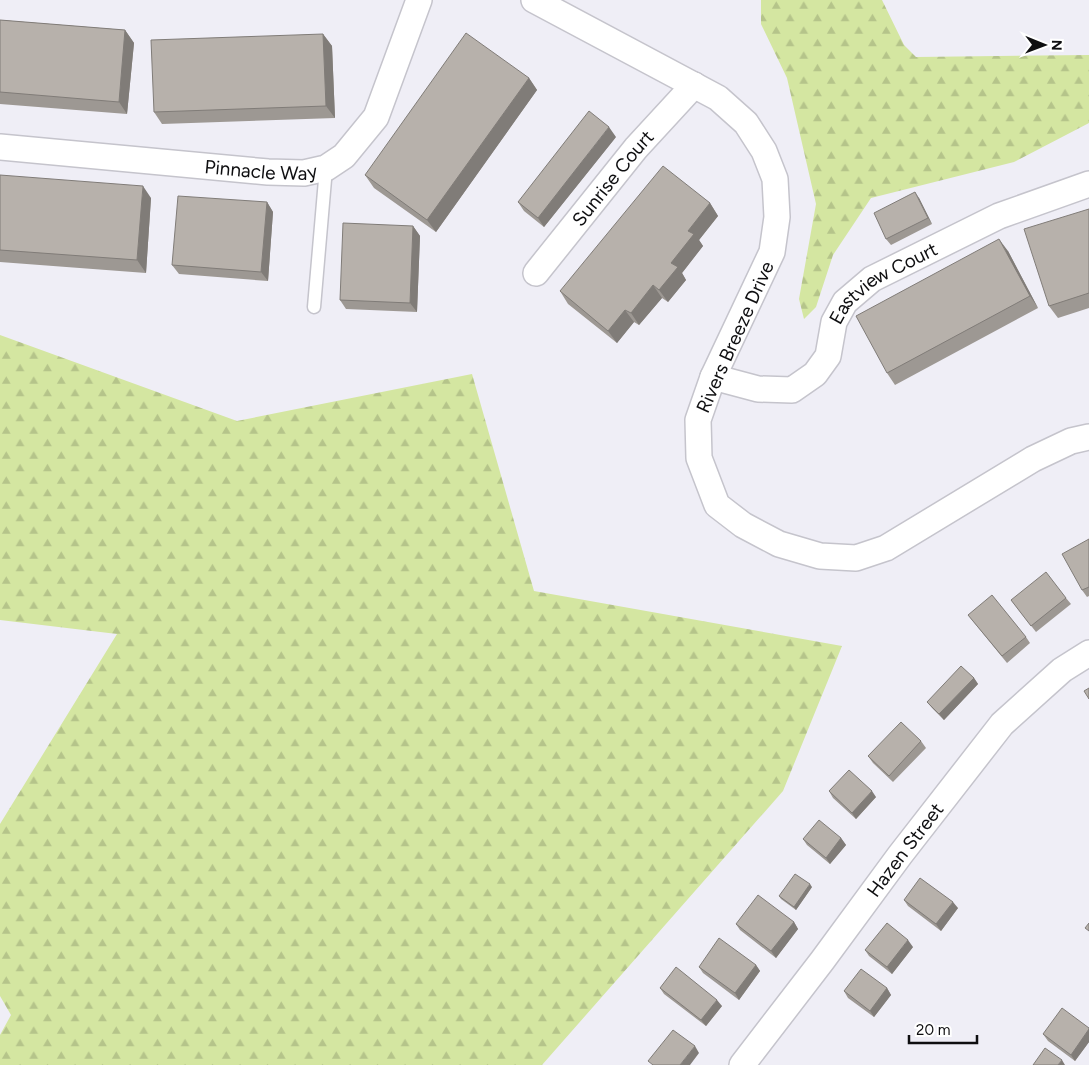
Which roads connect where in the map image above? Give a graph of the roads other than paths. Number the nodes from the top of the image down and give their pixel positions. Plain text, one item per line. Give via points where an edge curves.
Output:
1 (419, 0) edge
2 (534, 0) edge
3 (694, 86) junction
4 (0, 147) edge
5 (326, 168) junction
6 (1089, 184) edge
7 (536, 273) dead end
8 (314, 307) dead end
9 (713, 377) junction
10 (1089, 437) edge
11 (1089, 653) edge
12 (742, 1065) edge

1 - 5 street, Pinnacle Way via 376,117 344,156
2 - 3 street, Rivers Breeze Drive
3 - 7 street, Sunrise Court via 636,148
3 - 9 street, Rivers Breeze Drive via 718,98 746,124 764,151 775,179 777,217 772,252
4 - 5 street, Pinnacle Way via 268,172 304,173
5 - 8 lane
6 - 9 street, Eastview Court via 999,216 872,279 845,302 834,322 828,356 815,374 792,390 758,389
9 - 10 street, Rivers Breeze Drive via 698,420 699,458 717,506 743,525 779,544 820,556 856,558 886,548 1033,459 1071,441
11 - 12 street, Hazen Street via 1062,670 1002,724

